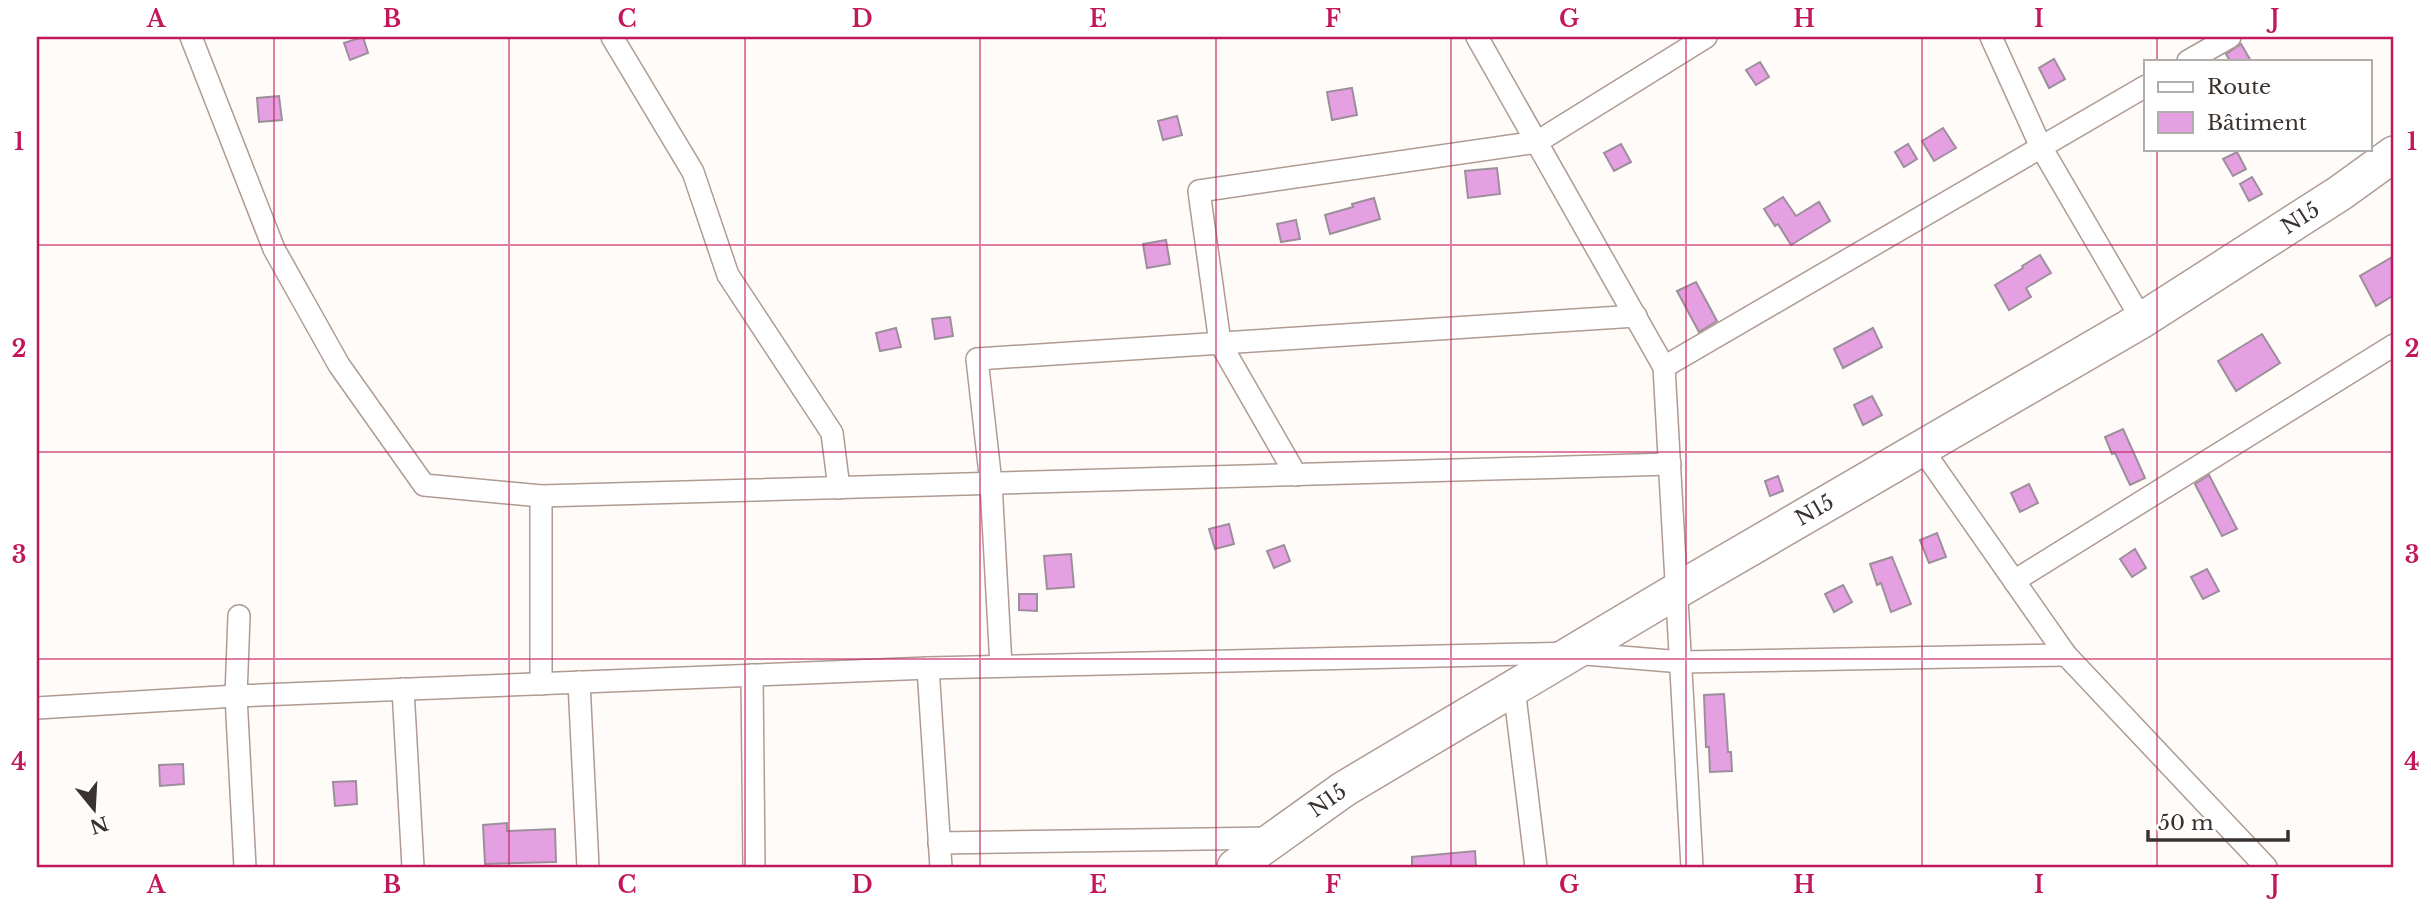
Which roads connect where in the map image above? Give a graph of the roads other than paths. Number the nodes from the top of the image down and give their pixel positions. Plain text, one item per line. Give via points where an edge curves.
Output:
1 (191, 37) edge
2 (612, 37) edge
3 (1477, 37) edge
4 (1706, 37) edge
5 (1991, 37) edge
6 (2230, 37) edge
7 (2190, 60) edge
8 (2144, 87) edge
9 (1537, 142) junction
10 (2041, 147) junction
11 (2394, 154) edge
12 (1636, 316) junction
13 (2142, 320) junction
14 (1220, 343) junction
15 (2394, 345) edge
16 (1664, 367) junction
17 (1922, 449) junction
18 (1670, 464) junction
19 (1296, 475) junction
20 (991, 483) junction
21 (839, 488) junction
22 (541, 496) junction
23 (2014, 581) junction
24 (1678, 590) junction
25 (239, 616) dead end
26 (1573, 653) junction
27 (2066, 655) junction
28 (1682, 662) junction
29 (1001, 666) junction
30 (928, 668) junction
31 (752, 675) junction
32 (579, 682) junction
33 (541, 684) junction
34 (1514, 688) junction
35 (403, 689) junction
36 (236, 696) junction
37 (37, 708) edge
38 (1276, 838) junction
39 (939, 843) junction
40 (245, 867) edge
41 (413, 867) edge
42 (588, 867) edge
43 (754, 867) edge
44 (941, 867) edge
45 (1235, 867) edge
46 (1536, 867) edge
47 (1692, 867) edge
48 (2266, 867) edge

1 - 22 street via 274,249 339,365 424,485
2 - 21 street via 693,172 728,275 832,433
3 - 9 street
4 - 9 street
5 - 10 street
6 - 7 street
8 - 10 street
9 - 12 street
9 - 14 street via 1199,191
10 - 13 street
10 - 16 street
11 - 13 main road, N15
12 - 14 street
12 - 16 street
13 - 17 main road, N15
14 - 19 street
14 - 20 street via 976,359
15 - 23 street
16 - 18 street
17 - 23 street
17 - 24 main road, N15
18 - 19 street
18 - 24 street
19 - 20 street
20 - 21 street
20 - 29 street
21 - 22 street
22 - 33 street
23 - 27 street
24 - 26 main road, N15
24 - 28 street
25 - 36 street
26 - 28 street
26 - 29 street
26 - 34 main road, N15
27 - 28 street
27 - 48 street
28 - 47 street
29 - 30 street
30 - 31 street
30 - 39 street
31 - 32 street
31 - 43 street
32 - 33 street
32 - 42 street
33 - 35 street
34 - 38 main road, N15 via 1344,789
34 - 46 street
35 - 36 street
35 - 41 street
36 - 37 street
36 - 40 street
38 - 39 street
38 - 45 main road, N15
39 - 44 street

